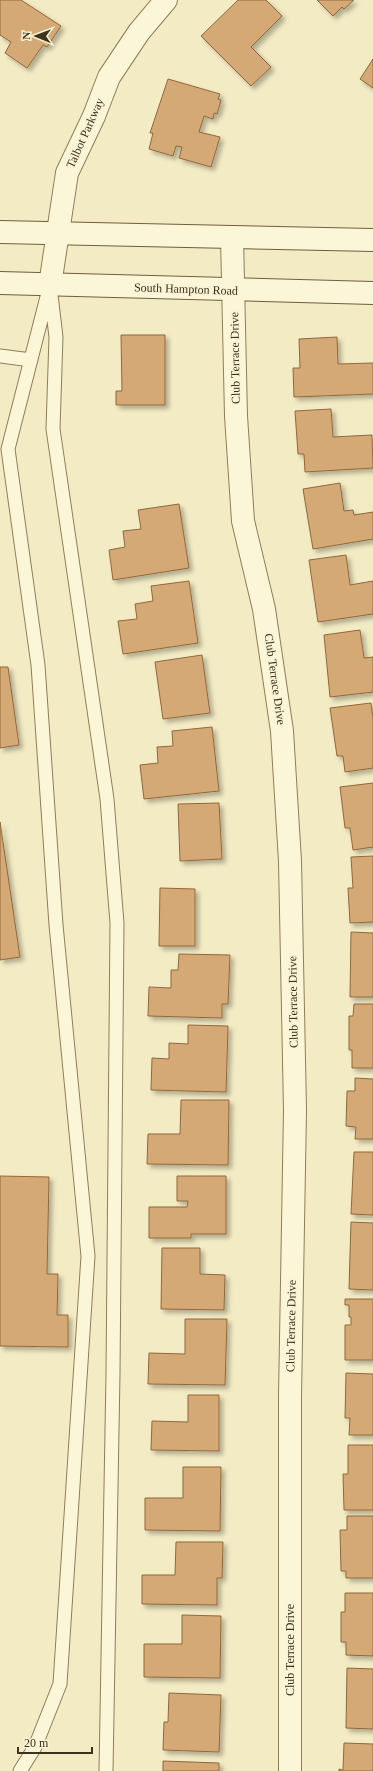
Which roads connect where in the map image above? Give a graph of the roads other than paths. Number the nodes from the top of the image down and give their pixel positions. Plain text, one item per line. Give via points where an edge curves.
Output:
1 (166, 0) edge
2 (0, 232) edge
3 (59, 234) junction
4 (232, 237) junction
5 (373, 240) edge
6 (0, 283) edge
7 (50, 285) junction
8 (233, 290) junction
9 (373, 292) edge
10 (0, 356) edge
11 (30, 360) junction
12 (20, 1771) edge
13 (106, 1771) edge
14 (290, 1771) edge

1 - 3 street, Talbot Parkway via 139,32 109,77 68,173
2 - 3 street
3 - 4 street
3 - 7 street, Talbot Parkway
4 - 5 street
4 - 8 street, Club Terrace Drive
6 - 7 street, South Hampton Road
7 - 8 street, South Hampton Road
7 - 11 lane
7 - 13 lane via 56,337 53,429 107,799 117,923
8 - 9 street, South Hampton Road
8 - 14 street, Club Terrace Drive via 236,416 243,521 264,609 282,730 290,861 295,1110 290,1397
10 - 11 lane
11 - 12 lane via 8,449 38,665 56,925 88,1256 60,1684 35,1747

